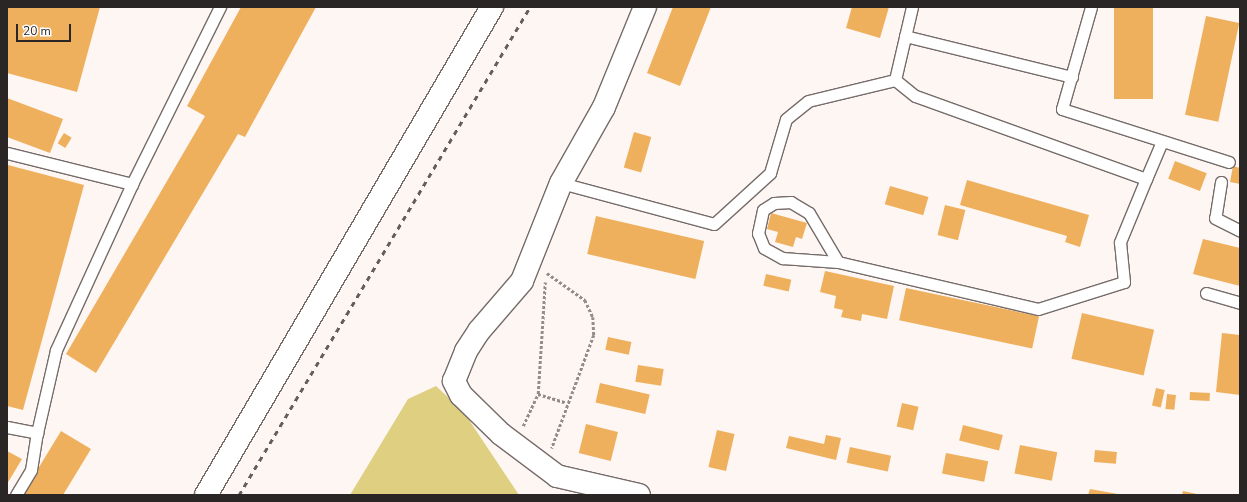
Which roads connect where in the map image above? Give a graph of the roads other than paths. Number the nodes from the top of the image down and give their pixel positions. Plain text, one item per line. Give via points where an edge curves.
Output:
1 (220, 7) edge
2 (492, 7) edge
3 (645, 7) edge
4 (912, 7) edge
5 (1091, 7) edge
6 (905, 36) junction
7 (1072, 77) junction
8 (895, 80) junction
9 (1161, 143) junction
10 (7, 152) edge
11 (1229, 162) dead end
12 (1146, 179) junction
13 (1221, 182) dead end
14 (561, 183) junction
15 (132, 184) junction
16 (1240, 231) edge
17 (838, 262) junction
18 (1206, 293) dead end
19 (1240, 303) edge
20 (7, 427) edge
21 (37, 433) junction
22 (16, 495) edge
23 (206, 495) edge
24 (638, 495) edge

1 - 15 lane
2 - 23 street
3 - 14 street via 604,107
4 - 6 lane
5 - 7 lane
6 - 7 lane
6 - 8 lane
7 - 9 lane via 1062,109
8 - 12 lane via 915,96
8 - 14 lane via 808,101 786,119 770,173 714,224
9 - 11 lane
9 - 12 lane
10 - 15 lane
12 - 17 lane via 1120,242 1124,282 1038,309
13 - 16 lane via 1215,218
14 - 24 street via 522,281 479,331 466,351 454,381 461,395 479,414 557,476
15 - 21 lane via 56,350
17 - 17 lane via 782,258 764,248 758,233 763,210 774,203 791,202 809,213
18 - 19 lane
20 - 21 lane
21 - 22 lane via 31,470

